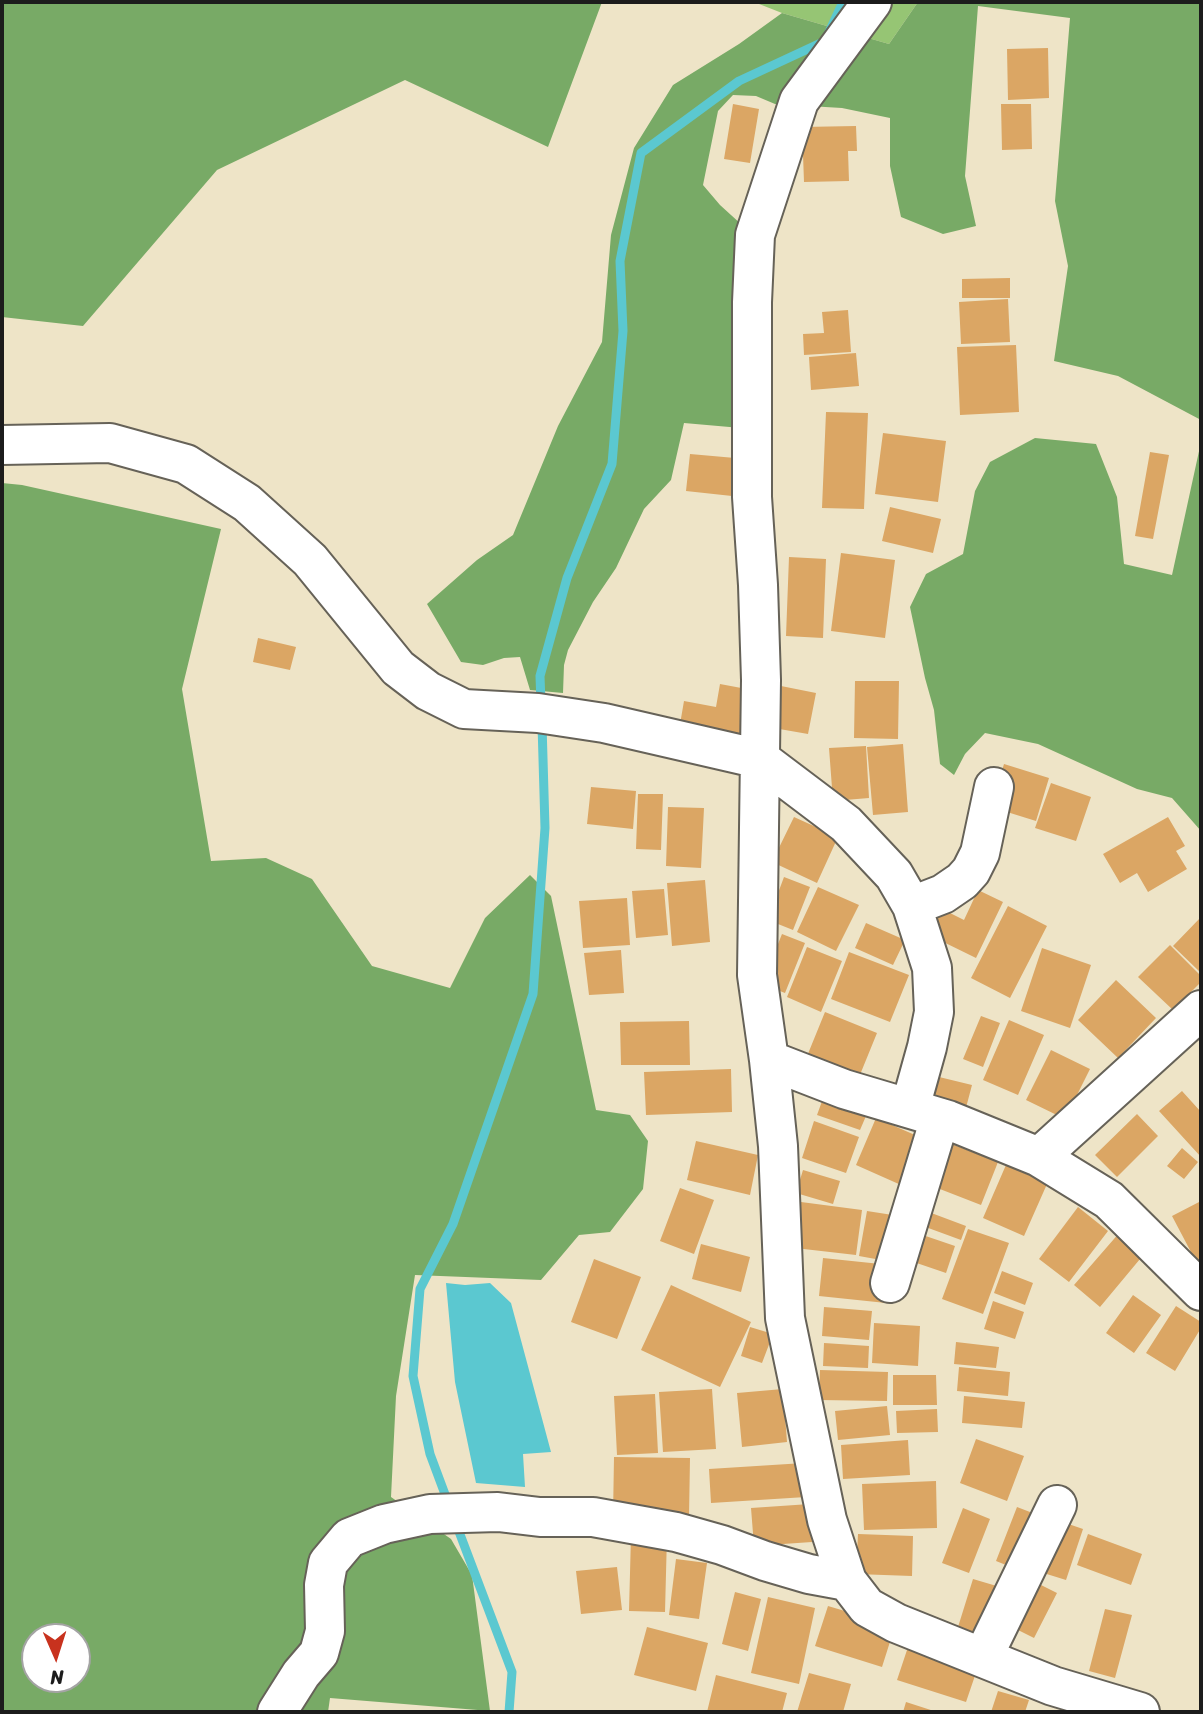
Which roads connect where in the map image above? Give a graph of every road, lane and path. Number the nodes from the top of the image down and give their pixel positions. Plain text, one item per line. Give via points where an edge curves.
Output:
1 (872, 2) edge
2 (2, 445) edge
3 (760, 759) junction
4 (994, 787) dead end
5 (912, 906) junction
6 (1201, 1010) edge
7 (769, 1060) junction
8 (925, 1113) junction
9 (1039, 1157) junction
10 (890, 1283) dead end
11 (1201, 1292) edge
12 (1058, 1506) dead end
13 (847, 1581) junction
14 (983, 1657) junction
15 (277, 1712) edge
16 (1140, 1712) edge

1 - 3 street via 799,101 755,235 752,497
2 - 3 street via 110,443 186,464 247,503 310,560 398,668 428,691 464,709 604,723
3 - 5 street via 846,824 894,875
3 - 7 street via 757,975
4 - 5 street via 980,853 971,871 943,894
5 - 8 street via 932,968 934,1012 927,1047
6 - 9 street
7 - 8 street
7 - 13 street via 778,1146 785,1318 827,1520
8 - 9 street
8 - 10 street
9 - 11 street via 1109,1200
12 - 14 street
13 - 14 street via 867,1607
13 - 15 street via 787,1568 676,1532 593,1517 430,1514 384,1524 349,1538 328,1563 325,1631 319,1653
14 - 16 street via 1054,1686

